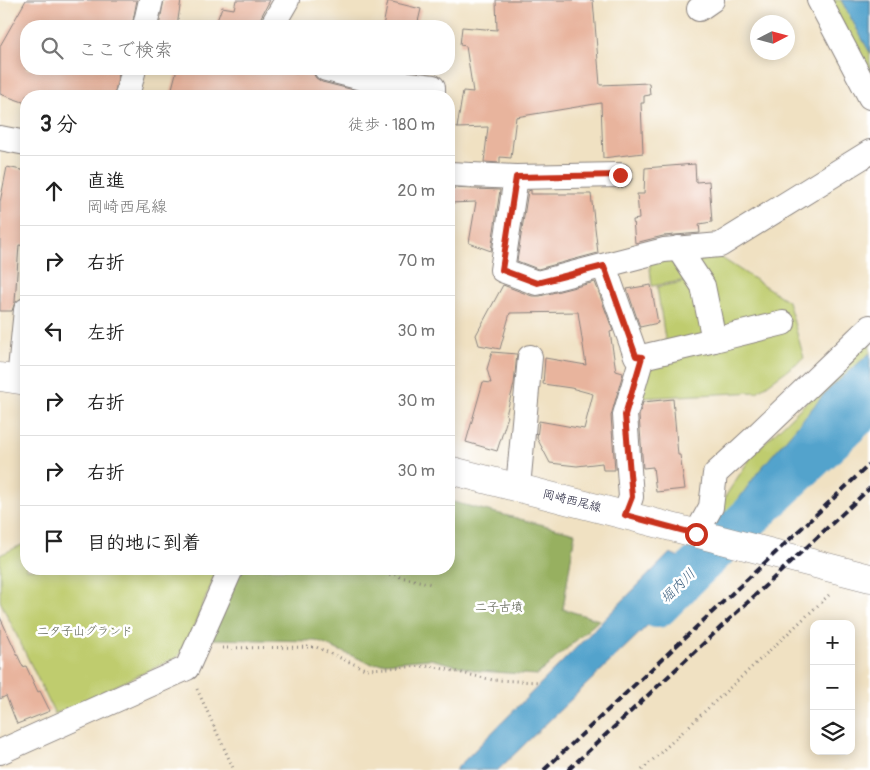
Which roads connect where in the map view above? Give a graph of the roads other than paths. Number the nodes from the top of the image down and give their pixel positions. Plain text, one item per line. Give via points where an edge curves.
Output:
1 (151, 0) edge
2 (287, 0) edge
3 (820, 0) edge
4 (146, 20) edge
5 (275, 20) edge
6 (132, 75) edge
7 (349, 75) edge
8 (128, 90) edge
9 (434, 90) edge
10 (870, 97) edge
11 (0, 138) edge
12 (20, 142) edge
13 (870, 152) edge
14 (455, 174) edge
15 (620, 175) dead end
16 (516, 177) junction
17 (678, 248) junction
18 (604, 266) junction
19 (783, 323) dead end
20 (870, 327) edge
21 (714, 340) junction
22 (20, 348) edge
23 (530, 357) dead end
24 (642, 357) junction
25 (15, 379) edge
26 (455, 471) edge
27 (518, 487) junction
28 (625, 515) junction
29 (716, 539) junction
30 (228, 575) edge
31 (862, 576) edge
32 (0, 752) edge

1 - 4 street
2 - 5 street
3 - 10 street
6 - 8 street
7 - 9 street via 434,87
11 - 12 street
13 - 17 street via 720,245
14 - 16 street
15 - 16 street
16 - 18 street via 502,270 537,283
17 - 18 street
17 - 21 street via 703,286
18 - 24 street via 636,356
19 - 21 street
20 - 29 street via 715,474 711,507
21 - 24 street
22 - 25 street
23 - 27 street
24 - 28 street via 625,415 632,497
26 - 27 main road, 岡崎西尾線
27 - 28 main road, 岡崎西尾線
28 - 29 main road, 岡崎西尾線
29 - 31 main road, 岡崎西尾線
30 - 32 street via 192,658

